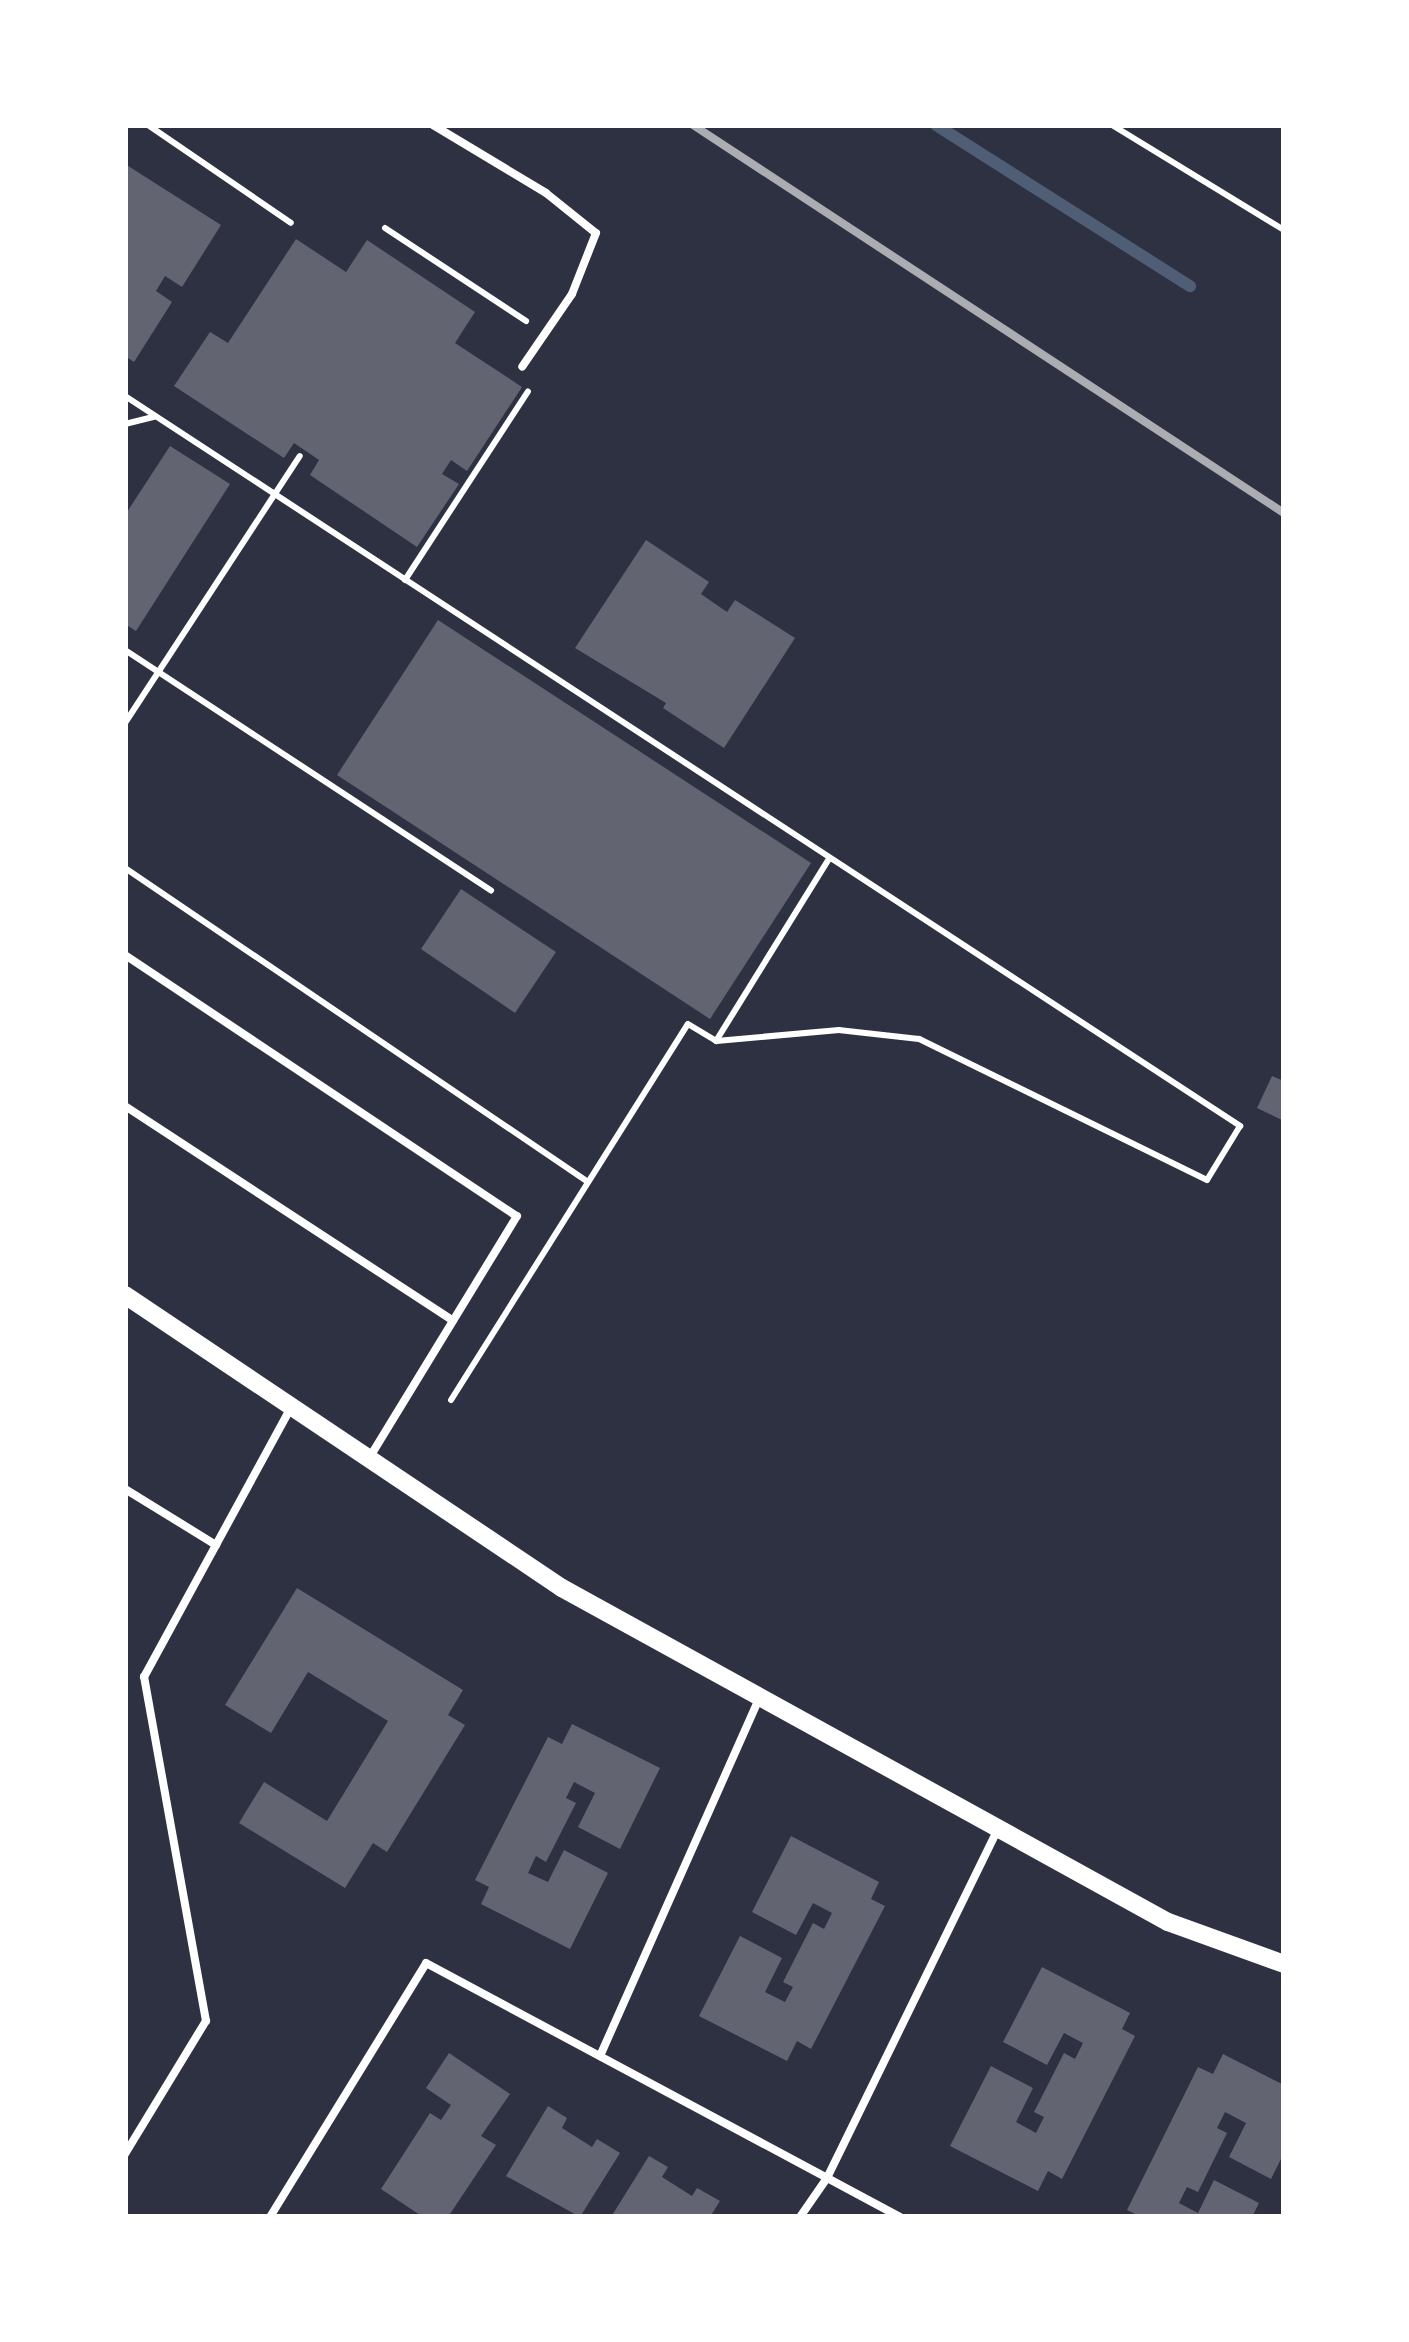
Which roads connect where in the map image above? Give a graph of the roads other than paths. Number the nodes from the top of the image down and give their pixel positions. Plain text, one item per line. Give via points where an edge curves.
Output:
1 (433, 125) edge
2 (522, 367) dead end
3 (125, 955) edge
4 (125, 1106) edge
5 (125, 1296) edge
6 (453, 1321) junction
7 (292, 1405) junction
8 (370, 1457) junction
9 (125, 1488) edge
10 (216, 1545) junction
11 (760, 1697) junction
12 (999, 1827) junction
13 (1284, 1964) edge
14 (600, 2056) junction
15 (125, 2154) edge
16 (827, 2178) junction
17 (270, 2217) edge
18 (800, 2217) edge
19 (900, 2217) edge

1 - 2 lane via 546,192 596,234 547,334
3 - 6 lane via 517,1216
4 - 6 lane
5 - 7 street
6 - 8 lane
7 - 8 street
7 - 10 lane
8 - 11 street via 562,1588
9 - 10 lane
10 - 15 lane via 144,1676 206,2021
11 - 12 street
11 - 14 lane
12 - 13 street via 1168,1922
12 - 16 lane
14 - 16 lane
14 - 17 lane via 426,1963
16 - 18 lane
16 - 19 lane

